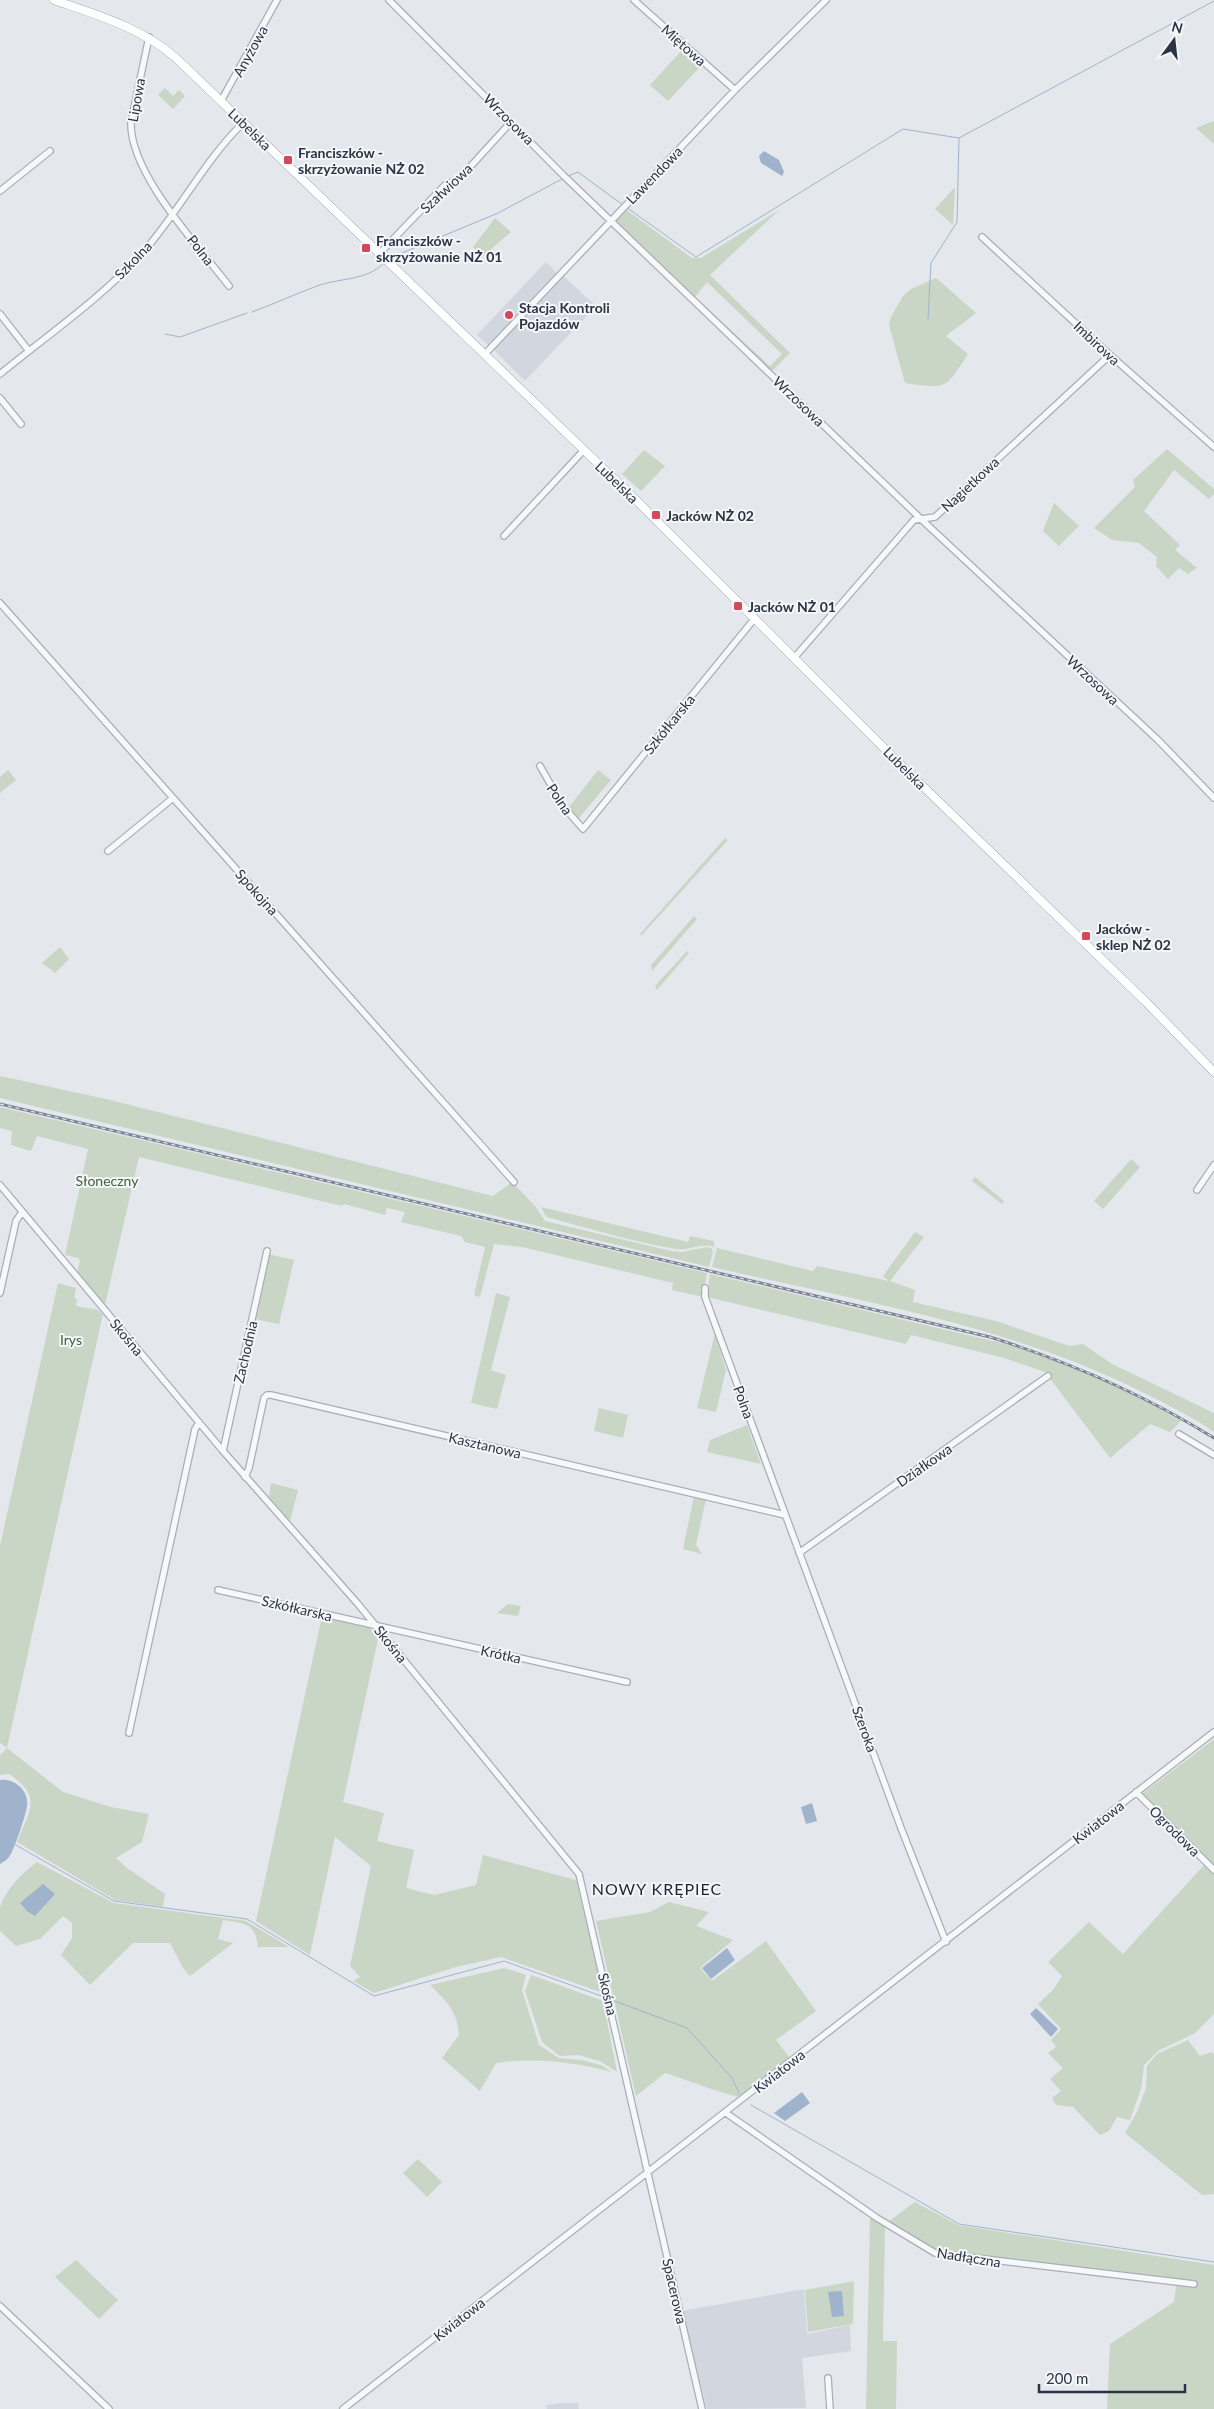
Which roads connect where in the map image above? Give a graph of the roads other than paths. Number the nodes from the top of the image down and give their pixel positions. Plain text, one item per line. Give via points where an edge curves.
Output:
1 (54, 0) edge
2 (278, 0) edge
3 (389, 0) edge
4 (634, 0) edge
5 (826, 0) edge
6 (149, 37) junction
7 (735, 90) junction
8 (222, 101) junction
9 (511, 122) junction
10 (243, 123) junction
11 (50, 151) dead end
12 (0, 191) edge
13 (172, 215) junction
14 (611, 221) junction
15 (982, 237) dead end
16 (380, 253) junction
17 (229, 286) dead end
18 (0, 314) edge
19 (29, 351) junction
20 (485, 354) junction
21 (1110, 356) junction
22 (0, 374) edge
23 (0, 398) edge
24 (21, 424) dead end
25 (1214, 447) edge
26 (584, 450) junction
27 (921, 519) junction
28 (504, 536) dead end
29 (0, 603) edge
30 (755, 618) junction
31 (795, 658) junction
32 (540, 766) dead end
33 (173, 798) junction
34 (1214, 798) edge
35 (583, 829) joint
36 (108, 851) dead end
37 (1214, 1072) edge
38 (1214, 1165) edge
39 (514, 1182) dead end
40 (0, 1185) edge
41 (1197, 1190) dead end
42 (22, 1212) junction
43 (267, 1252) dead end
44 (0, 1259) edge
45 (7, 1261) junction
46 (705, 1288) dead end
47 (0, 1293) edge
48 (1048, 1376) dead end
49 (199, 1423) junction
50 (1179, 1434) dead end
51 (223, 1452) junction
52 (1214, 1455) edge
53 (245, 1477) junction
54 (785, 1515) junction
55 (799, 1553) junction
56 (218, 1590) dead end
57 (375, 1626) junction
58 (627, 1682) dead end
59 (129, 1732) dead end
60 (1214, 1732) edge
61 (1136, 1792) junction
62 (1214, 1870) edge
63 (946, 1942) junction
64 (726, 2113) junction
65 (649, 2172) junction
66 (1194, 2284) dead end
67 (0, 2306) edge
68 (828, 2378) dead end
69 (109, 2409) edge
70 (344, 2409) edge
71 (702, 2409) edge
72 (830, 2409) edge

1 - 6 main road, Lubelska
2 - 8 street, Anyżowa
3 - 9 street, Wrzosowa
4 - 7 street, Miętowa
5 - 7 street, Lawendowa
6 - 8 main road, Lubelska
6 - 13 street, Lipowa via 132,131 146,176
7 - 14 street, Lawendowa
8 - 10 main road, Lubelska
9 - 14 street, Wrzosowa
9 - 16 street, Szałwiowa via 459,179 445,185
10 - 13 street, Szkolna
10 - 16 main road, Lubelska
11 - 12 street
13 - 17 street, Polna
13 - 19 street, Szkolna via 144,251 118,277
14 - 20 street, Lawendowa
14 - 27 street, Wrzosowa
15 - 21 street, Imbirowa
16 - 20 main road, Lubelska
18 - 19 street
19 - 22 street, Szkolna
20 - 26 main road, Lubelska
21 - 25 street, Imbirowa
21 - 27 street, Nagietkowa via 935,517
23 - 24 street
26 - 28 street
26 - 30 main road, Lubelska
27 - 31 street, Nagietkowa via 914,520
27 - 34 street, Wrzosowa via 1158,740
29 - 33 street, Spokojna
30 - 31 main road, Lubelska
30 - 35 street, Szkółkarska
31 - 37 main road, Lubelska
32 - 35 street, Polna via 563,806
33 - 36 street
33 - 39 street, Spokojna
38 - 41 street
40 - 42 street, Skośna
42 - 45 street via 16,1220
42 - 49 street, Skośna
43 - 51 street, Zachodnia
44 - 45 street
45 - 47 street
46 - 54 street, Polna via 705,1297
48 - 55 street, Działkowa
49 - 51 street, Skośna
49 - 59 street via 195,1429
50 - 52 street
51 - 53 street, Skośna
53 - 54 street, Kasztanowa via 264,1398 271,1396
53 - 57 street, Skośna via 300,1536
54 - 55 street, Szeroka
55 - 63 street, Szeroka
56 - 57 street, Szkółkarska
57 - 58 street, Krótka
57 - 65 street, Skośna via 579,1874
60 - 61 street, Kwiatowa
61 - 62 street, Ogrodowa
61 - 63 street, Kwiatowa
63 - 64 street, Kwiatowa
64 - 65 street, Kwiatowa
64 - 66 street, Nadłączna via 877,2218 935,2253
65 - 70 street, Kwiatowa
65 - 71 street, Spacerowa
67 - 69 street
68 - 72 street

